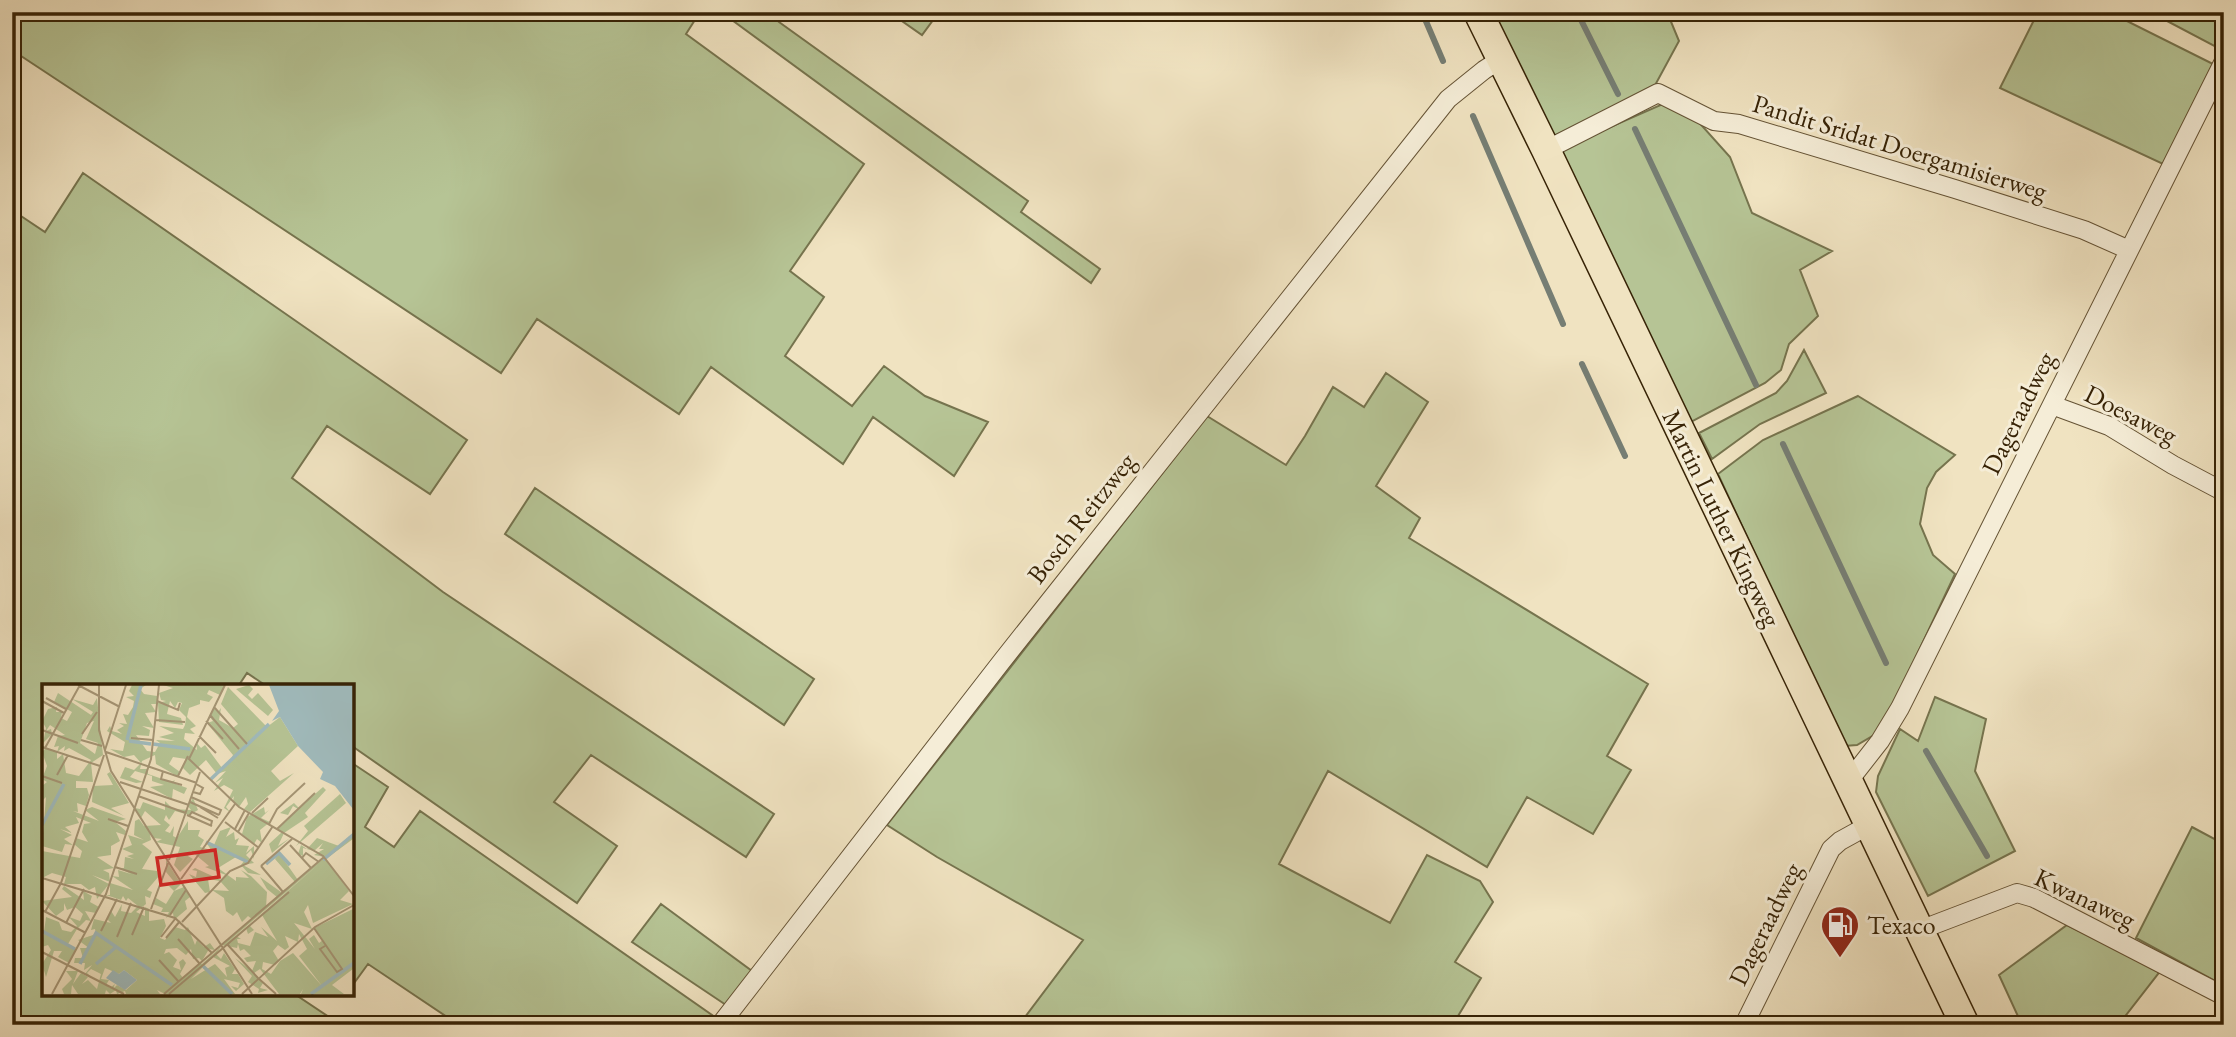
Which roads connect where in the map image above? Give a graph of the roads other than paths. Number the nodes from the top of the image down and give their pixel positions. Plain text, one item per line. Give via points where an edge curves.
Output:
1 (1478, 12) edge
2 (1501, 60) junction
3 (2224, 61) edge
4 (1546, 150) junction
5 (2129, 250) junction
6 (2052, 405) junction
7 (2224, 492) edge
8 (1848, 782) junction
9 (1869, 825) junction
10 (1920, 930) junction
11 (2224, 996) edge
12 (720, 1025) edge
13 (1744, 1025) edge
14 (1965, 1025) edge

1 - 2 main road, Martin Luther Kingweg
2 - 4 main road, Martin Luther Kingweg
2 - 12 street, Bosch Reitzweg via 1448,99
3 - 5 street, Dageraadweg
4 - 5 street, Pandit Sridat Doergamisierweg via 1658,93 1714,121 1740,124 1955,189 2084,230
4 - 8 main road, Martin Luther Kingweg
5 - 6 street, Dageraadweg
6 - 7 street, Doesaweg via 2109,426
6 - 8 street, Dageraadweg via 1900,708
8 - 9 main road, Martin Luther Kingweg
9 - 10 main road, Martin Luther Kingweg
9 - 13 street, Dageraadweg via 1831,849
10 - 11 street, Kwanaweg via 2017,893
10 - 14 main road, Martin Luther Kingweg

